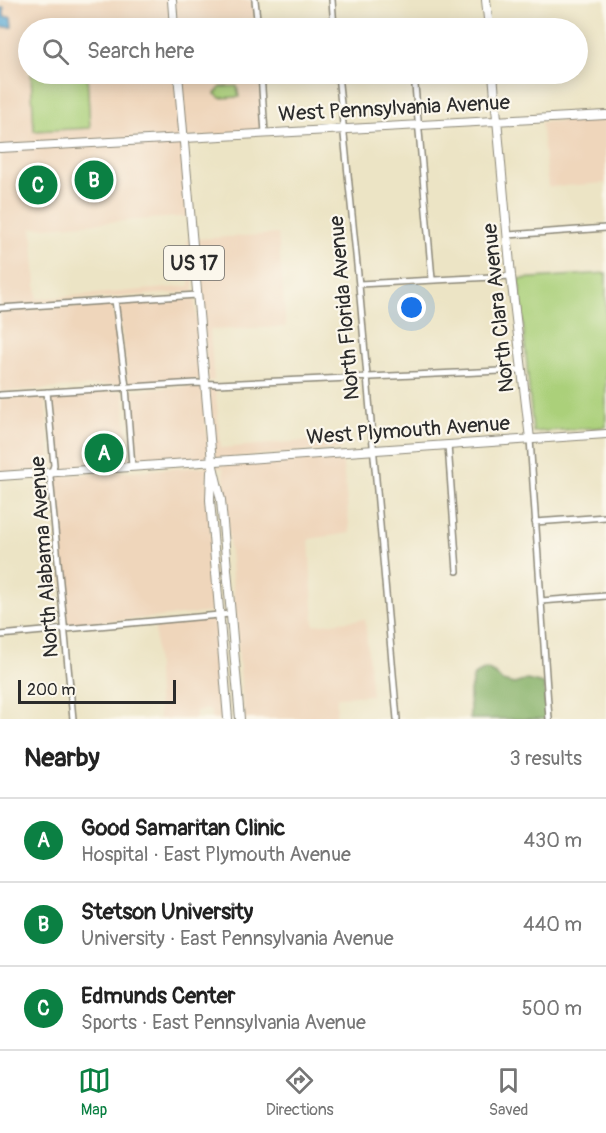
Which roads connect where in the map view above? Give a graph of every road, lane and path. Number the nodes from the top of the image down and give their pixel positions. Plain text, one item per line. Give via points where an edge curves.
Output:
1 (172, 0) edge
2 (255, 0) edge
3 (332, 0) edge
4 (486, 0) edge
5 (173, 18) edge
6 (257, 18) edge
7 (333, 18) edge
8 (488, 18) edge
9 (179, 84) edge
10 (262, 84) edge
11 (339, 84) edge
12 (415, 84) edge
13 (494, 84) edge
14 (606, 115) edge
15 (498, 121) junction
16 (418, 125) junction
17 (343, 129) junction
18 (265, 133) junction
19 (184, 138) junction
20 (0, 148) edge
21 (606, 228) edge
22 (508, 235) junction
23 (511, 276) junction
24 (432, 279) junction
25 (359, 284) junction
26 (197, 295) junction
27 (115, 300) junction
28 (0, 308) edge
29 (522, 370) junction
30 (367, 376) junction
31 (205, 384) junction
32 (126, 387) junction
33 (47, 392) junction
34 (0, 395) edge
35 (606, 434) edge
36 (530, 439) junction
37 (448, 445) junction
38 (374, 450) junction
39 (212, 462) junction
40 (132, 467) junction
41 (52, 473) junction
42 (0, 476) edge
43 (606, 517) edge
44 (535, 522) junction
45 (457, 571) dead end
46 (606, 596) edge
47 (541, 601) junction
48 (230, 614) junction
49 (219, 615) junction
50 (64, 628) junction
51 (0, 635) edge
52 (73, 719) edge
53 (228, 719) edge
54 (240, 719) edge
55 (397, 719) edge
56 (549, 719) edge

1 - 5 main road
2 - 6 street
3 - 7 street
4 - 8 street
9 - 19 main road, US 17
10 - 18 street
11 - 17 street, North Florida Avenue
12 - 16 street
13 - 15 street, North Clara Avenue
14 - 15 street, West Pennsylvania Avenue
15 - 16 street, West Pennsylvania Avenue
15 - 22 street, North Clara Avenue
16 - 17 street, West Pennsylvania Avenue
16 - 24 street
17 - 18 street, West Pennsylvania Avenue
17 - 25 street, North Florida Avenue
18 - 19 street, West Pennsylvania Avenue
19 - 20 street, West Pennsylvania Avenue
19 - 26 main road, US 17
21 - 22 street
22 - 23 street, North Clara Avenue
23 - 24 street
23 - 29 street, North Clara Avenue
24 - 25 street
25 - 30 street, North Florida Avenue
26 - 27 street
26 - 31 main road, US 17
27 - 28 street
27 - 32 street
29 - 30 street
29 - 36 street, North Clara Avenue
30 - 31 street
30 - 38 street, North Florida Avenue
31 - 32 street
31 - 39 main road, US 17
32 - 33 street
32 - 40 street
33 - 34 street
33 - 41 street, North Alabama Avenue
35 - 36 street, West Plymouth Avenue
36 - 37 street, West Plymouth Avenue
36 - 44 street, North Clara Avenue
37 - 38 street, West Plymouth Avenue
37 - 45 street
38 - 39 street, West Plymouth Avenue
38 - 55 street, North Florida Avenue
39 - 40 street, West Plymouth Avenue
39 - 48 main road, US 17 via 221,500
39 - 49 main road, US 17 via 210,500
40 - 41 street, West Plymouth Avenue
41 - 42 street, West Plymouth Avenue
41 - 50 street, North Alabama Avenue
43 - 44 street
44 - 47 street, North Clara Avenue
46 - 47 street
47 - 56 street, North Clara Avenue
48 - 49 street
48 - 54 main road, US 17
49 - 50 street
49 - 53 main road, US 17
50 - 51 street
50 - 52 street, North Alabama Avenue

